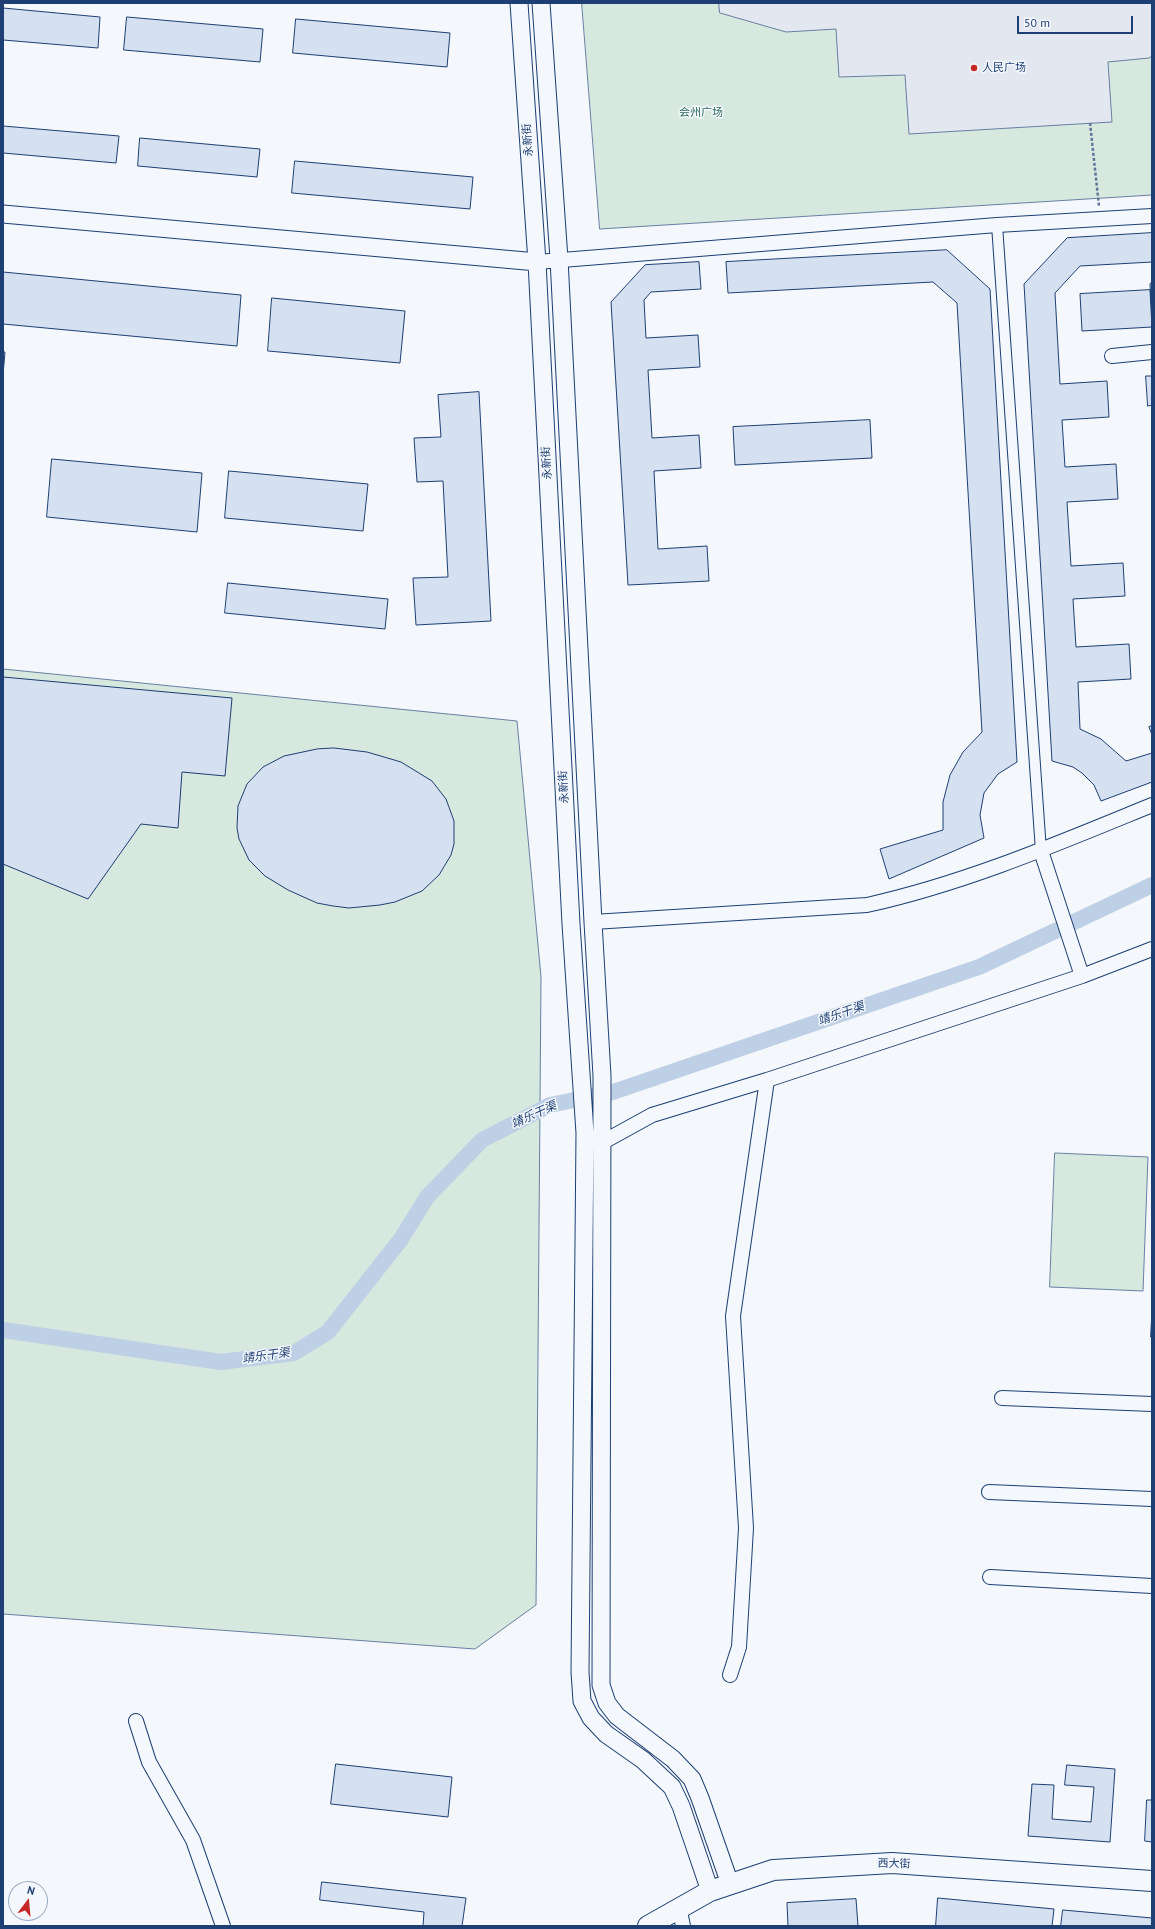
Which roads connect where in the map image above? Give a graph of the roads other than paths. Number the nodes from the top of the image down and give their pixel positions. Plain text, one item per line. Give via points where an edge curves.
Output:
1 (519, 3) edge
2 (542, 3) edge
3 (3, 214) edge
4 (1152, 216) edge
5 (997, 225) junction
6 (559, 259) junction
7 (537, 262) junction
8 (1152, 352) edge
9 (1112, 356) dead end
10 (1152, 805) edge
11 (1041, 851) junction
12 (592, 922) junction
13 (571, 924) junction
14 (1152, 949) edge
15 (1082, 976) junction
16 (767, 1080) junction
17 (603, 1135) junction
18 (1002, 1398) dead end
19 (1152, 1404) edge
20 (989, 1492) dead end
21 (1152, 1499) edge
22 (990, 1577) dead end
23 (1152, 1586) edge
24 (730, 1675) dead end
25 (136, 1721) dead end
26 (1152, 1882) edge
27 (730, 1884) junction
28 (710, 1891) junction
29 (681, 1917) edge
30 (223, 1926) edge
31 (648, 1926) edge

1 - 7 street, 永新街
2 - 6 street, 永新街
3 - 7 street
4 - 5 street
5 - 6 street
5 - 11 street
6 - 7 street
6 - 12 street, 永新街
7 - 13 street, 永新街
8 - 9 street
10 - 11 street
11 - 12 street via 908,896 867,905
11 - 15 street
12 - 13 street
12 - 17 street, 永新街 via 602,1076
13 - 28 street, 永新街 via 585,1132 580,1672 582,1701 591,1718 606,1734 643,1760 672,1787
14 - 15 street
15 - 16 street
16 - 17 street via 652,1115
16 - 24 street via 733,1316 746,1528 739,1647
17 - 27 street, 永新街 via 600,1685 607,1702 617,1716 673,1759 692,1779
18 - 19 street
20 - 21 street
22 - 23 street
25 - 30 street via 149,1762 193,1840
26 - 27 main road, 西大街 via 892,1863 773,1870
27 - 28 main road, 西大街
28 - 29 main road, 西大街
29 - 31 main road, 西大街

